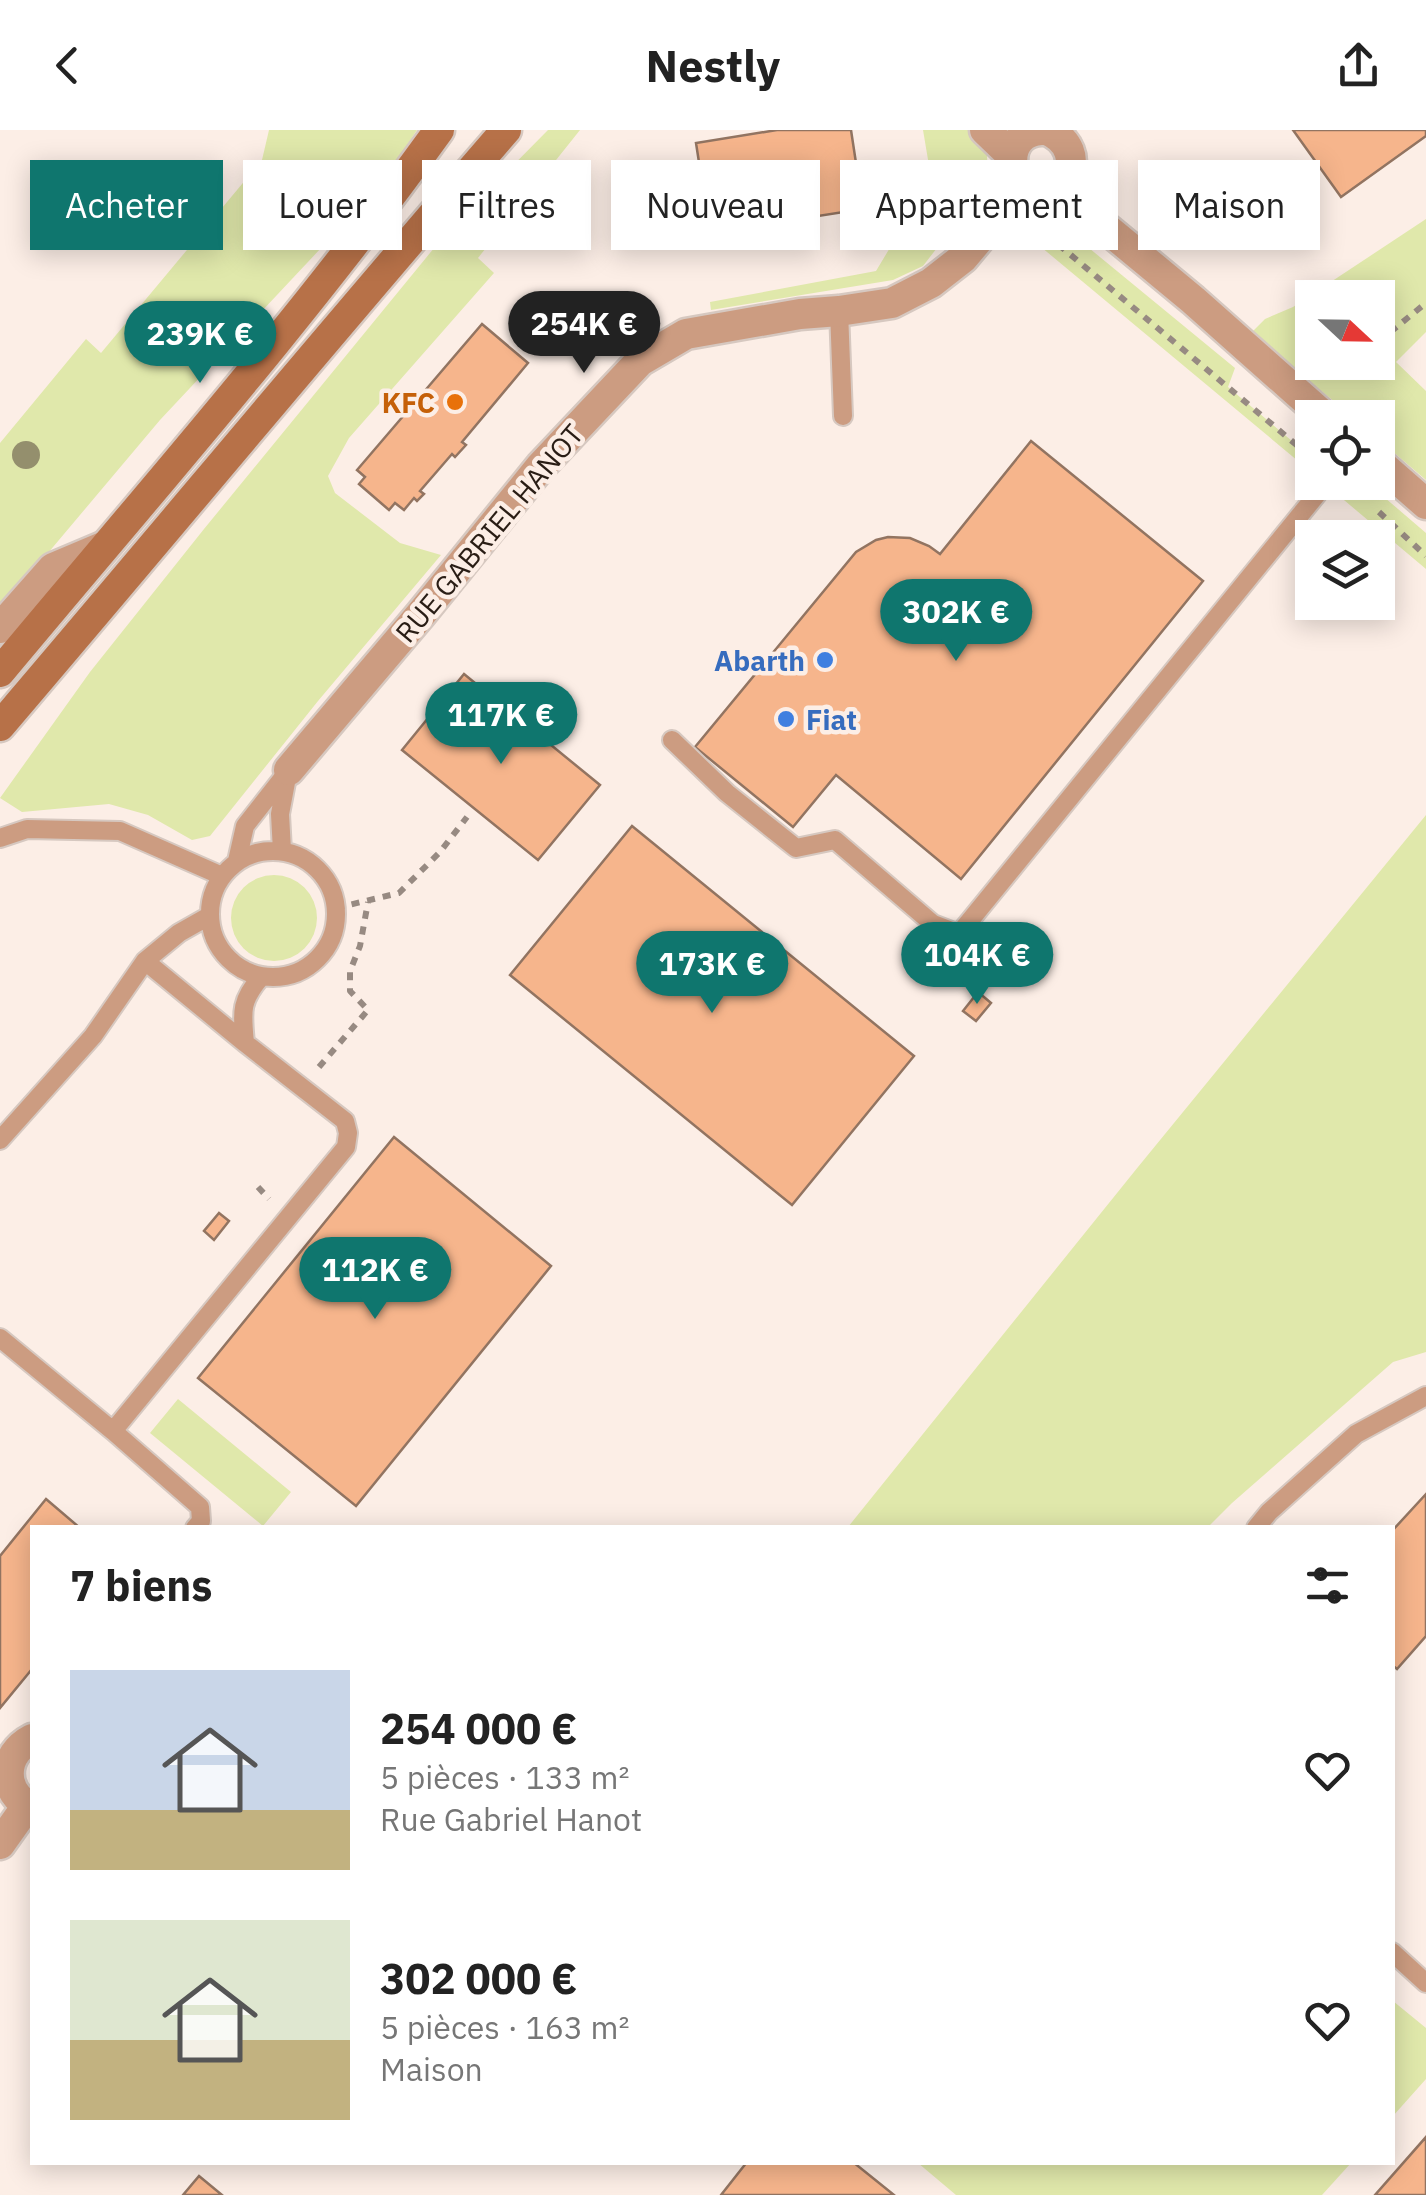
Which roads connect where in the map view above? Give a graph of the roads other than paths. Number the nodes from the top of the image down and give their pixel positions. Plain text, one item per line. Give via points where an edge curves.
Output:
1 (439, 130) edge
2 (506, 130) edge
3 (985, 130) edge
4 (1050, 132) edge
5 (1012, 156) junction
6 (1011, 160) edge
7 (1071, 160) edge
8 (1118, 238) edge
9 (969, 250) edge
10 (839, 311) junction
11 (1306, 400) edge
12 (843, 416) dead end
13 (1395, 477) edge
14 (1312, 500) edge
15 (1426, 504) edge
16 (105, 546) junction
17 (0, 628) edge
18 (0, 672) edge
19 (0, 726) edge
20 (672, 740) dead end
21 (289, 770) junction
22 (0, 838) edge
23 (282, 850) junction
24 (237, 860) junction
25 (222, 876) junction
26 (209, 916) junction
27 (145, 960) junction
28 (261, 976) junction
29 (244, 1044) junction
30 (0, 1140) edge
31 (0, 1338) edge
32 (1426, 1396) edge
33 (113, 1431) junction
34 (197, 1525) edge
35 (1258, 1525) edge
36 (30, 1740) edge
37 (30, 1807) edge
38 (0, 1844) edge
39 (1395, 1955) edge
40 (1426, 1983) edge

1 - 16 main road via 371,225
2 - 19 main road
3 - 5 street
4 - 5 street via 1032,130
4 - 7 street via 1067,144
5 - 6 street
8 - 11 street
9 - 10 street, RUE GABRIEL HANOT via 932,283 892,303
10 - 12 lane
10 - 21 street, RUE GABRIEL HANOT via 686,334 640,361 541,466
13 - 15 street
14 - 20 lane via 960,934 934,924 835,840 796,848
16 - 17 street via 53,568
16 - 18 main road
21 - 23 lane via 280,814
21 - 24 lane, RUE GABRIEL HANOT via 245,826
22 - 25 lane via 27,829 120,831
23 - 24 lane
23 - 28 lane via 319,870 331,887 336,926 306,968
24 - 25 lane
25 - 26 lane
26 - 27 lane
26 - 28 lane via 224,956
27 - 29 lane
27 - 30 lane via 93,1036
28 - 29 lane via 246,994
29 - 33 lane via 345,1121 346,1147
31 - 33 lane
32 - 35 lane via 1356,1434
33 - 34 lane via 200,1507
36 - 37 street via 16,1751 8,1774 17,1798
37 - 38 street
39 - 40 lane

